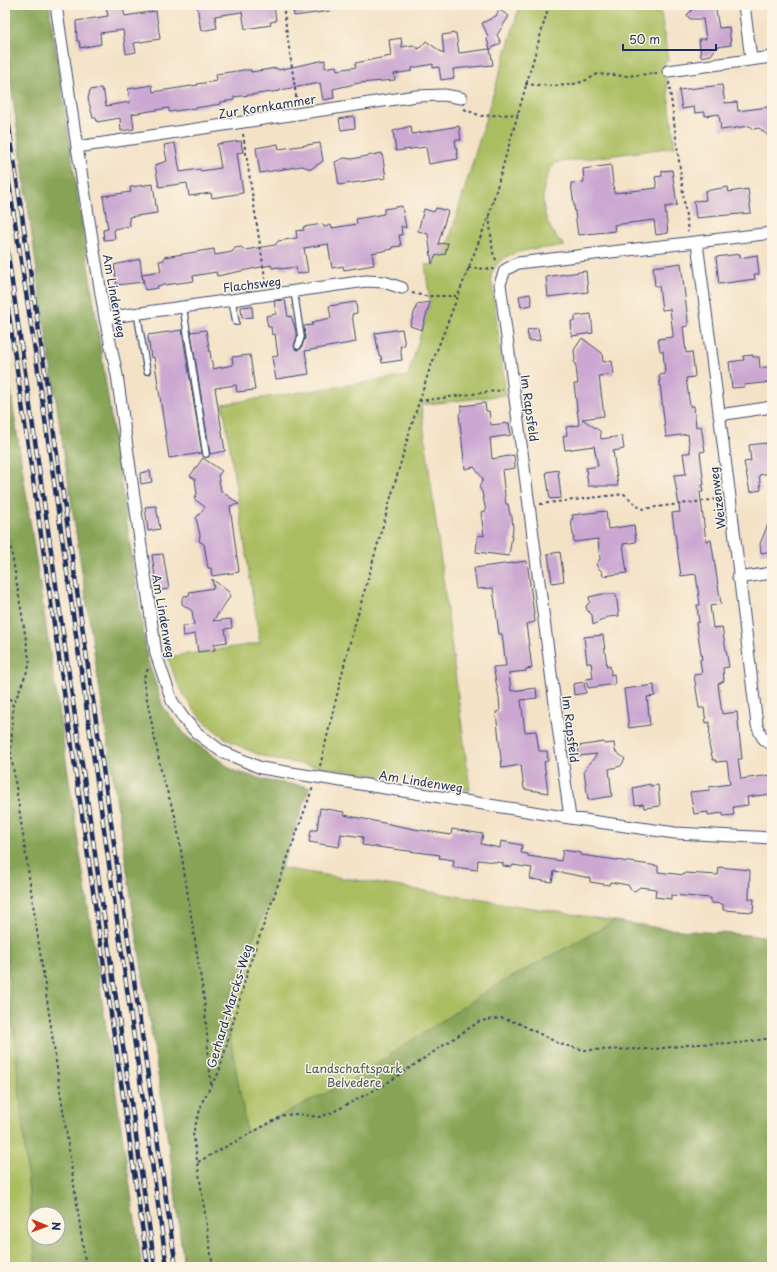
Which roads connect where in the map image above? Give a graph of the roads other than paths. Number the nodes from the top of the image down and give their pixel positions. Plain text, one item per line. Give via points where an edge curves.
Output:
1 (56, 5) edge
2 (744, 5) edge
3 (772, 57) edge
4 (751, 59) junction
5 (668, 71) road end
6 (461, 98) road end
7 (77, 147) junction
8 (772, 233) edge
9 (693, 244) junction
10 (402, 288) road end
11 (294, 291) junction
12 (232, 300) junction
13 (183, 306) junction
14 (137, 313) junction
15 (105, 318) junction
16 (236, 322) dead end
17 (298, 346) dead end
18 (147, 371) dead end
19 (772, 407) edge
20 (719, 415) junction
21 (206, 454) dead end
22 (772, 573) edge
23 (738, 578) junction
24 (772, 744) edge
25 (570, 818) junction
26 (772, 838) edge

1 - 7 street, Am Lindenweg
2 - 4 street
3 - 4 street
4 - 5 street
6 - 7 street, Zur Kornkammer via 444,95 416,96
7 - 15 street, Am Lindenweg
8 - 9 street
9 - 20 street, Weizenweg
9 - 25 street, Im Rapsfeld via 518,263 505,270 500,284
10 - 11 street, Flachsweg via 384,282 366,281
11 - 12 street, Flachsweg
11 - 17 lane via 301,337
12 - 13 street, Flachsweg
12 - 16 lane
13 - 14 street, Flachsweg
13 - 21 lane
14 - 15 street, Flachsweg
14 - 18 lane
15 - 25 street, Am Lindenweg via 117,375 156,654 172,701 184,719 208,742 238,759 261,768
19 - 20 street
20 - 23 street, Weizenweg
22 - 23 street
23 - 24 street, Weizenweg via 757,725 761,736
25 - 26 street, Am Lindenweg via 675,833

